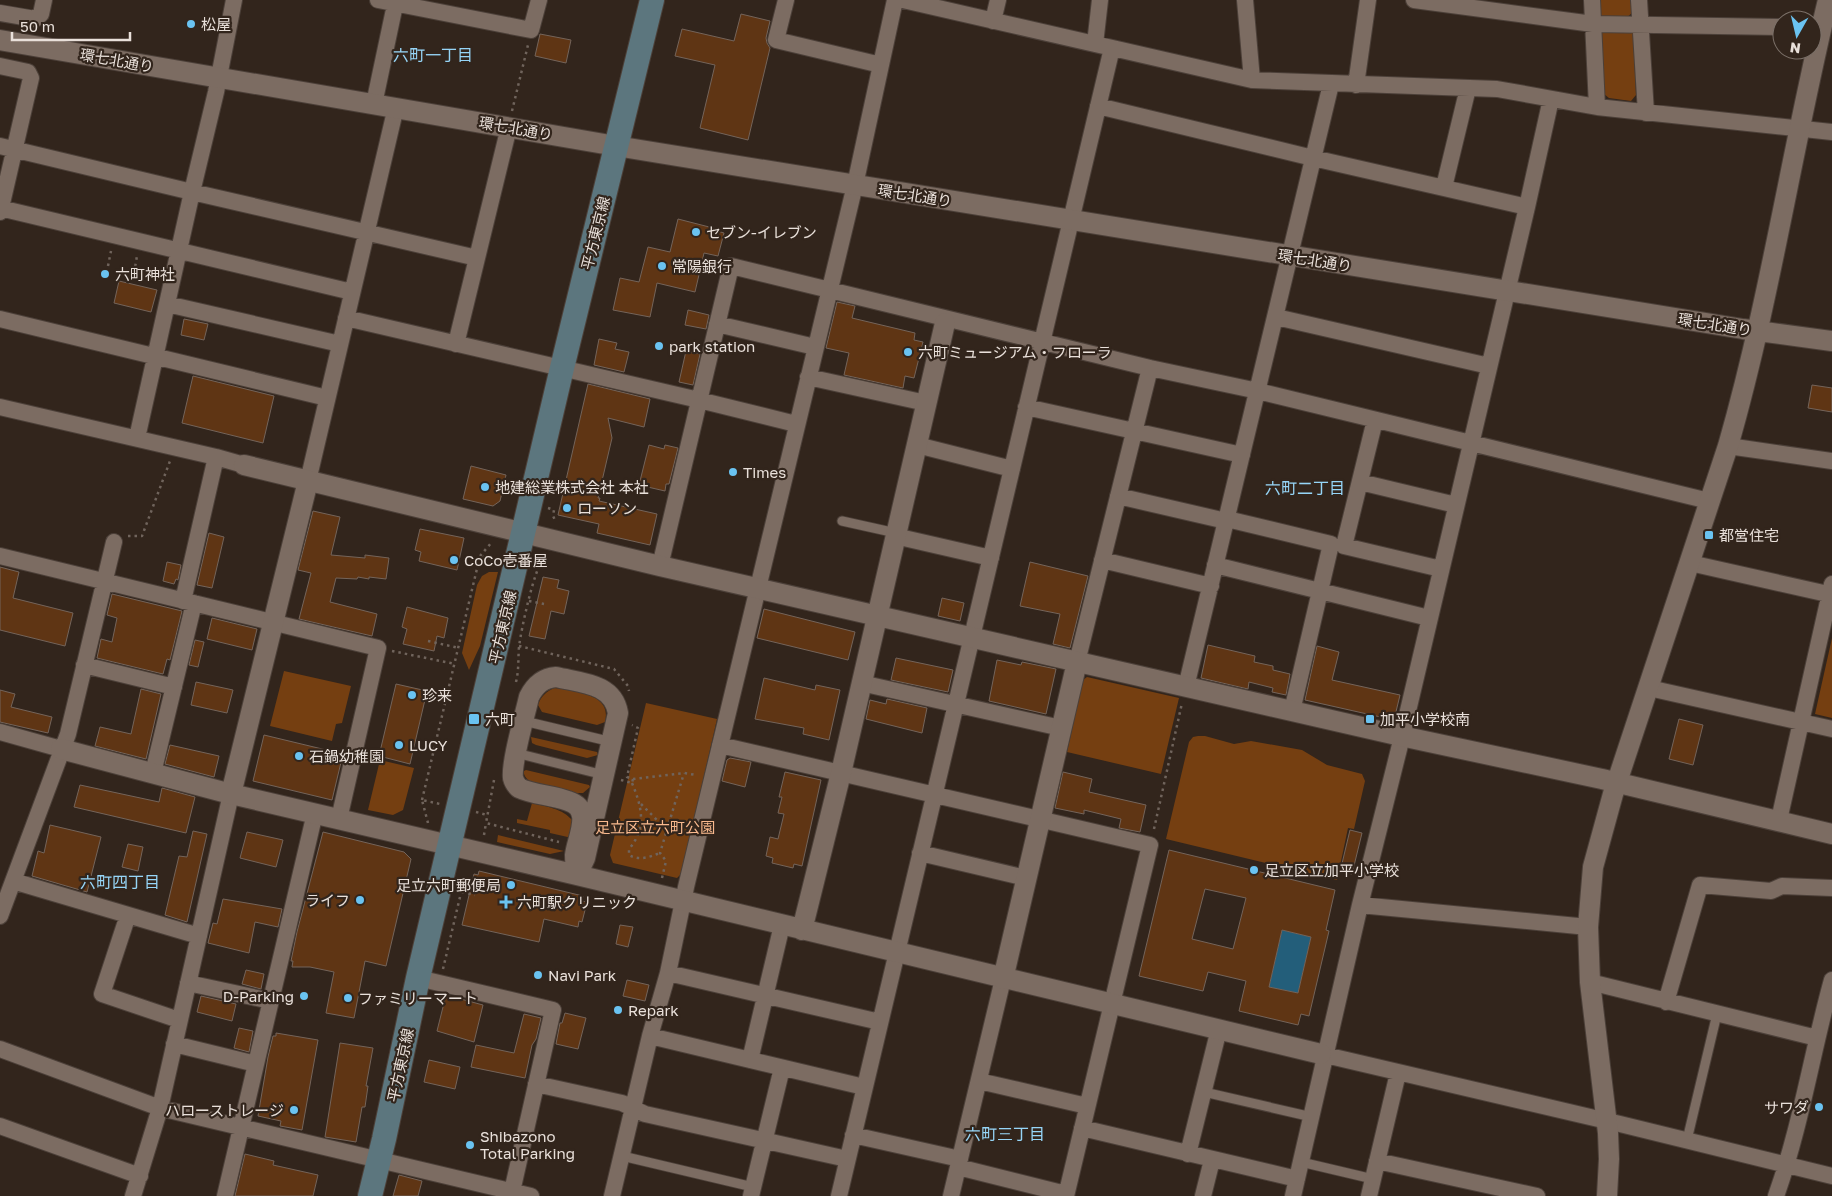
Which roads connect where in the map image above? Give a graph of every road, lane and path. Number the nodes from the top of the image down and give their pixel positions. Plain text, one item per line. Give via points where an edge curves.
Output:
1 (44, 0) edge
2 (234, 0) edge
3 (378, 0) edge
4 (539, 0) edge
5 (652, 0) edge
6 (786, 0) edge
7 (895, 0) edge
8 (903, 0) edge
9 (998, 0) edge
10 (1100, 0) edge
11 (1245, 0) edge
12 (1368, 0) edge
13 (1414, 0) edge
14 (1592, 0) edge
15 (1639, 0) edge
16 (1828, 0) edge
17 (395, 2) edge
18 (1492, 5) edge
19 (0, 13) edge
20 (993, 21) junction
21 (1593, 24) junction
22 (1641, 25) junction
23 (1822, 26) edge
24 (1772, 27) edge
25 (532, 30) junction
26 (0, 40) edge
27 (1095, 44) junction
28 (1112, 48) junction
29 (1814, 60) edge
30 (881, 65) junction
31 (0, 66) edge
32 (219, 77) junction
33 (1252, 80) junction
34 (1331, 84) junction
35 (1356, 85) junction
36 (1468, 88) junction
37 (1551, 99) junction
38 (374, 104) junction
39 (1098, 106) junction
40 (396, 107) junction
41 (1597, 107) junction
42 (1646, 113) junction
43 (508, 127) junction
44 (1799, 128) junction
45 (1832, 132) edge
46 (616, 146) junction
47 (7, 148) edge
48 (1313, 158) junction
49 (855, 185) junction
50 (1444, 187) junction
51 (192, 192) junction
52 (1527, 207) junction
53 (0, 210) edge
54 (1071, 220) junction
55 (366, 232) junction
56 (132, 239) junction
57 (179, 250) junction
58 (1290, 256) junction
59 (477, 258) junction
60 (133, 279) dead end
61 (829, 290) junction
62 (1507, 291) junction
63 (352, 292) junction
64 (167, 304) junction
65 (1276, 317) junction
66 (346, 318) junction
67 (0, 319) edge
68 (946, 321) junction
69 (717, 324) junction
70 (1757, 331) junction
71 (1832, 341) edge
72 (1042, 342) junction
73 (340, 344) junction
74 (456, 344) junction
75 (815, 348) junction
76 (155, 356) junction
77 (1489, 366) junction
78 (562, 368) junction
79 (1150, 368) junction
80 (808, 377) junction
81 (1258, 391) junction
82 (327, 398) junction
83 (699, 400) junction
84 (926, 403) junction
85 (0, 406) edge
86 (1026, 407) junction
87 (1375, 420) junction
88 (796, 424) junction
89 (1134, 430) junction
90 (137, 438) junction
91 (1470, 443) junction
92 (917, 445) junction
93 (1728, 446) junction
94 (176, 447) junction
95 (1242, 456) junction
96 (216, 457) junction
97 (1832, 461) edge
98 (244, 465) joint
99 (1012, 469) junction
100 (308, 481) junction
101 (1360, 482) junction
102 (1118, 496) junction
103 (1709, 501) junction
104 (1456, 505) junction
105 (1227, 520) junction
106 (842, 521) dead end
107 (523, 534) junction
108 (896, 535) junction
109 (114, 542) joint
110 (1338, 545) junction
111 (550, 555) dead end
112 (0, 556) edge
113 (991, 558) junction
114 (1102, 560) junction
115 (1690, 563) junction
116 (1216, 565) junction
117 (660, 566) junction
118 (526, 567) junction
119 (1441, 569) junction
120 (105, 582) junction
121 (1211, 586) junction
122 (758, 588) junction
123 (1320, 591) junction
124 (1831, 591) edge
125 (530, 600) junction
126 (188, 602) junction
127 (544, 604) dead end
128 (876, 616) junction
129 (1429, 618) junction
130 (273, 623) junction
131 (972, 637) junction
132 (428, 641) dead end
133 (378, 648) junction
134 (459, 648) junction
135 (1077, 662) junction
136 (455, 664) junction
137 (84, 665) junction
138 (861, 683) junction
139 (174, 687) junction
140 (1186, 687) junction
141 (1649, 688) junction
142 (514, 691) dead end
143 (955, 704) junction
144 (1292, 711) junction
145 (524, 721) junction
146 (1801, 722) junction
147 (632, 724) dead end
148 (1061, 728) junction
149 (1832, 730) edge
150 (0, 732) edge
151 (1401, 736) junction
152 (612, 742) junction
153 (720, 745) junction
154 (61, 748) junction
155 (516, 753) junction
156 (153, 773) junction
157 (684, 773) junction
158 (841, 773) junction
159 (604, 775) junction
160 (495, 777) dead end
161 (633, 779) junction
162 (712, 779) junction
163 (624, 781) dead end
164 (632, 783) junction
165 (1617, 783) junction
166 (231, 794) junction
167 (934, 796) junction
168 (422, 800) junction
169 (641, 804) junction
170 (442, 805) dead end
171 (474, 812) dead end
172 (315, 814) junction
173 (486, 815) junction
174 (339, 819) junction
175 (1040, 819) junction
176 (1779, 820) junction
177 (428, 824) dead end
178 (486, 824) junction
179 (667, 830) junction
180 (1832, 834) edge
181 (484, 836) dead end
182 (1150, 845) junction
183 (449, 846) junction
184 (577, 846) junction
185 (660, 853) junction
186 (920, 854) junction
187 (577, 875) junction
188 (653, 878) dead end
189 (1026, 878) junction
190 (464, 880) dead end
191 (662, 880) junction
192 (13, 881) junction
193 (669, 882) dead end
194 (1832, 888) edge
195 (462, 892) junction
196 (475, 895) dead end
197 (683, 901) junction
198 (1360, 905) junction
199 (128, 915) junction
200 (0, 916) edge
201 (782, 925) junction
202 (1588, 927) junction
203 (802, 930) junction
204 (198, 936) junction
205 (896, 952) junction
206 (668, 973) junction
207 (445, 977) dead end
208 (418, 978) junction
209 (1003, 979) junction
210 (1832, 980) edge
211 (1590, 982) junction
212 (188, 983) junction
213 (766, 995) junction
214 (271, 1001) junction
215 (1666, 1002) junction
216 (1111, 1004) junction
217 (1717, 1014) junction
218 (180, 1020) junction
219 (880, 1022) junction
220 (1219, 1029) junction
221 (650, 1036) junction
222 (1817, 1038) junction
223 (174, 1044) junction
224 (0, 1049) edge
225 (1323, 1056) junction
226 (750, 1060) junction
227 (256, 1064) junction
228 (782, 1068) junction
229 (1398, 1073) junction
230 (979, 1080) junction
231 (536, 1084) junction
232 (864, 1088) junction
233 (1204, 1092) junction
234 (1087, 1106) junction
235 (160, 1108) junction
236 (634, 1109) junction
237 (1312, 1117) junction
238 (1606, 1120) junction
239 (0, 1126) edge
240 (242, 1127) junction
241 (1082, 1128) junction
242 (853, 1135) junction
243 (1687, 1140) junction
244 (764, 1141) junction
245 (1188, 1154) junction
246 (622, 1156) junction
247 (847, 1159) junction
248 (379, 1160) junction
249 (1212, 1160) junction
250 (1377, 1161) junction
251 (1301, 1162) junction
252 (959, 1163) junction
253 (1787, 1166) junction
254 (140, 1176) junction
255 (1832, 1176) edge
256 (1297, 1179) junction
257 (1373, 1179) junction
258 (752, 1191) edge
259 (511, 1194) edge
260 (1066, 1195) edge
261 (133, 1196) edge
262 (225, 1196) edge
263 (370, 1196) edge
264 (530, 1196) edge
265 (612, 1196) edge
266 (839, 1196) edge
267 (951, 1196) edge
268 (1203, 1196) edge
269 (1293, 1196) edge
270 (1369, 1196) edge
271 (1537, 1196) edge
272 (1607, 1196) edge
273 (1776, 1196) edge

1 - 19 street via 42,14 35,19
2 - 32 street
3 - 17 street
4 - 25 street
5 - 46 main road, 平方東京線
6 - 30 street via 776,40
7 - 30 street
8 - 20 street
9 - 20 street
10 - 27 street
11 - 33 street
12 - 35 street
13 - 18 street
14 - 21 street
15 - 22 street
16 - 23 street
17 - 25 street
17 - 38 street
18 - 21 street
20 - 27 street
21 - 22 street
21 - 41 street
22 - 24 street
22 - 42 street
25 - 43 path
26 - 32 street, 環七北通り
27 - 28 street
28 - 33 street
28 - 39 street
29 - 44 street
30 - 49 street
31 - 47 street via 28,72 31,78
32 - 38 street, 環七北通り
32 - 51 street
33 - 34 street
34 - 35 street
34 - 48 street
35 - 36 street
36 - 37 street via 1497,89
36 - 50 street
37 - 41 street
37 - 52 street
38 - 40 street, 環七北通り
39 - 48 street
39 - 54 street
40 - 43 street, 環七北通り
40 - 55 street
41 - 42 street
42 - 44 street
43 - 46 street, 環七北通り
43 - 59 street
44 - 45 street
44 - 70 street
46 - 49 street, 環七北通り
46 - 78 main road, 平方東京線
47 - 51 street
47 - 53 street
48 - 50 street
48 - 58 street
49 - 54 street, 環七北通り
49 - 61 street
50 - 52 street
51 - 55 street
51 - 57 street
52 - 62 street
53 - 56 street
54 - 58 street, 環七北通り
54 - 72 street
55 - 59 street
55 - 63 street
56 - 57 street
56 - 60 path via 129,250 138,252
57 - 63 street
57 - 64 street
58 - 62 street, 環七北通り
58 - 65 street
59 - 74 street
61 - 68 street
61 - 69 street via 731,266
61 - 75 street
62 - 70 street, 環七北通り
62 - 77 street
63 - 66 street
64 - 73 street
64 - 76 street
65 - 77 street
65 - 81 street
66 - 73 street
66 - 74 street
67 - 76 street
68 - 72 street
68 - 84 street
69 - 75 street
69 - 83 street
70 - 71 street, 環七北通り
70 - 93 street
72 - 79 street
72 - 86 street
73 - 82 street
74 - 78 street
75 - 80 street
76 - 82 street
76 - 90 street
77 - 91 street
78 - 83 street
78 - 107 main road, 平方東京線
79 - 81 street
79 - 89 street
80 - 84 street
80 - 88 street
81 - 87 street
81 - 95 street
82 - 100 street
83 - 88 street
83 - 117 street
84 - 92 street
85 - 90 street
86 - 89 street
86 - 99 street
87 - 91 street
87 - 101 street
88 - 122 street
89 - 95 street
89 - 102 street
90 - 94 street
91 - 103 street
91 - 104 street
92 - 99 street
92 - 108 street
93 - 97 street
93 - 103 street
94 - 96 street
94 - 109 path via 142,536 116,535
95 - 105 street
96 - 98 street
96 - 126 street
98 - 100 street
99 - 113 street
100 - 107 street
100 - 130 street
101 - 104 street
101 - 110 street
102 - 105 street
102 - 114 street
103 - 115 street
104 - 119 street
105 - 110 street
105 - 116 street
106 - 108 lane
107 - 117 street
107 - 118 main road, 平方東京線
108 - 113 street
108 - 128 street
109 - 120 street
110 - 119 street
110 - 123 street
111 - 118 path
112 - 120 street
113 - 131 street
114 - 121 street
114 - 135 street
115 - 124 street
115 - 141 street
116 - 121 street
116 - 123 street
117 - 122 street
118 - 125 path
118 - 134 path via 480,556
118 - 183 main road, 平方東京線
119 - 129 street
120 - 126 street
120 - 137 street
121 - 140 street
122 - 128 street
122 - 153 street
123 - 129 street
123 - 144 street
124 - 146 street
125 - 127 path
125 - 142 path via 519,646
126 - 130 street
126 - 139 street
128 - 131 street
128 - 138 street
129 - 151 street
130 - 133 street
130 - 166 street
131 - 135 street
131 - 143 street
132 - 134 path
133 - 136 path
133 - 174 street
134 - 136 path
135 - 140 street
135 - 148 street
136 - 168 path
137 - 139 street
137 - 154 street via 68,734
138 - 143 street
138 - 158 street
139 - 156 street
140 - 144 street
140 - 182 path
141 - 146 street
141 - 165 street
143 - 148 street
143 - 167 street
144 - 151 street
145 - 152 lane
145 - 152 street via 533,690 542,681 556,677 609,693 617,706
145 - 155 street
146 - 149 street
146 - 176 street
147 - 161 path via 638,728 627,777
148 - 175 street
150 - 154 street
151 - 165 street
151 - 198 street
152 - 159 street
153 - 158 street
153 - 162 street
154 - 156 street
154 - 192 street
155 - 159 lane
155 - 184 street via 513,776 519,788 569,801 581,808 583,814
156 - 166 street
157 - 161 path
157 - 162 path
157 - 179 path
158 - 167 street
158 - 203 street
159 - 187 street via 585,858
160 - 173 path
161 - 164 path
162 - 197 street
163 - 164 path
164 - 169 path
165 - 176 street
165 - 202 street via 1593,867
166 - 172 street
166 - 204 street
167 - 175 street
167 - 186 street
168 - 170 path
168 - 177 path
169 - 179 path
169 - 185 path via 638,839 629,849 629,855 637,859
171 - 173 path
172 - 174 street
172 - 214 street
173 - 178 path
174 - 183 street
175 - 182 street
175 - 189 street
176 - 180 street
178 - 181 path
178 - 184 path
179 - 185 path
182 - 216 street
183 - 187 street
183 - 208 main road, 平方東京線
184 - 187 street
185 - 191 path via 666,861
186 - 189 street
186 - 205 street
187 - 197 street
188 - 191 path
189 - 209 street
190 - 195 path
191 - 193 path
192 - 199 street
192 - 200 street
194 - 215 street via 1782,886 1770,891 1700,885
195 - 196 path
195 - 207 path via 442,969
197 - 201 street
197 - 206 street
198 - 202 street
198 - 225 street
199 - 204 street
199 - 218 street via 102,994
201 - 203 street
201 - 213 street
202 - 211 street
203 - 205 street
204 - 212 street
205 - 209 street
205 - 219 street
206 - 213 street
206 - 221 street
208 - 231 street via 553,1010
208 - 248 main road, 平方東京線
209 - 216 street
209 - 230 street
210 - 222 street
211 - 215 street
211 - 238 street
212 - 214 street
212 - 218 street
213 - 219 street
213 - 226 street
214 - 227 street
215 - 217 street
216 - 220 street
216 - 234 street
217 - 222 street
217 - 243 lane
218 - 223 street
219 - 232 street
220 - 225 street
220 - 233 street
221 - 226 street
221 - 236 street
222 - 253 street
223 - 227 street
223 - 235 street
224 - 235 street
225 - 229 street
225 - 237 street
226 - 228 street
227 - 240 street
228 - 232 street
228 - 244 street
229 - 238 street
229 - 250 street
230 - 234 street
230 - 252 street
231 - 236 street via 622,1103
231 - 259 street
232 - 242 street
233 - 237 lane
233 - 245 street
234 - 241 street
235 - 240 street
235 - 254 street
236 - 244 street
236 - 246 street
237 - 251 street
238 - 243 street
238 - 272 street
239 - 254 street
240 - 248 street
240 - 262 street
241 - 245 street
241 - 260 street
242 - 247 street
242 - 252 street
243 - 253 street
244 - 247 street
244 - 258 street
245 - 249 street
246 - 258 lane
246 - 265 street
247 - 266 street
248 - 259 street
248 - 263 main road, 平方東京線
249 - 256 street
249 - 268 street
250 - 257 street
250 - 271 street
251 - 256 street
251 - 257 lane
252 - 260 street
252 - 267 street
253 - 255 street
253 - 273 street
254 - 261 street
256 - 269 street
257 - 270 street
259 - 264 street

